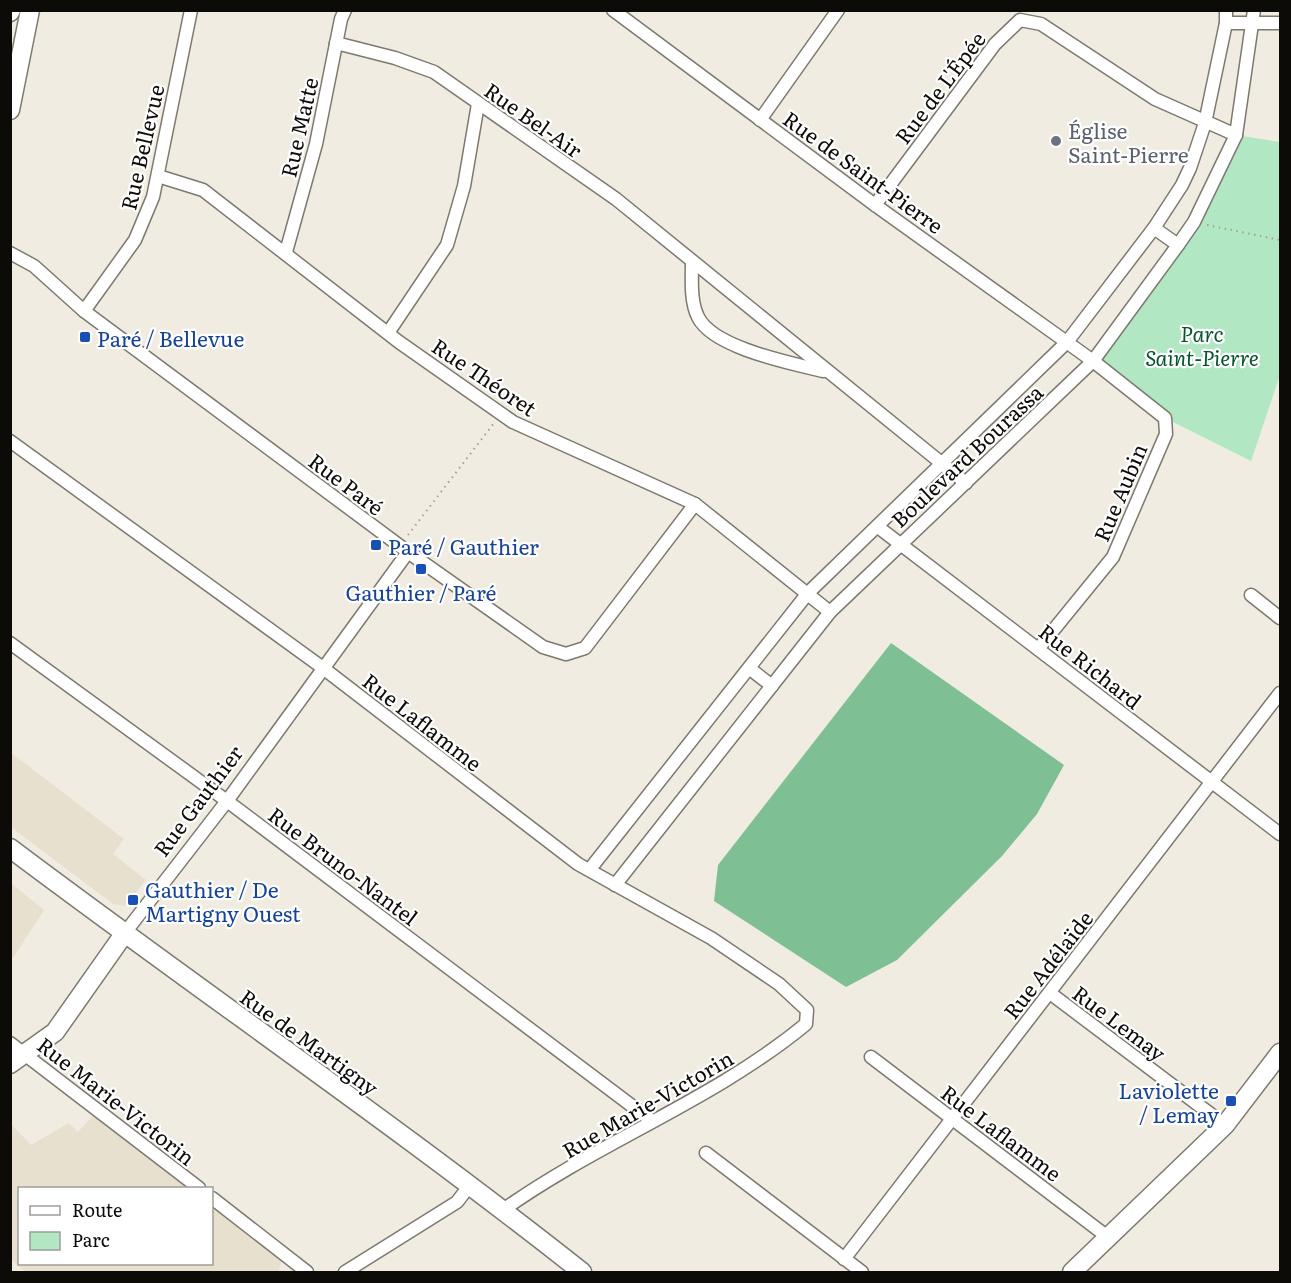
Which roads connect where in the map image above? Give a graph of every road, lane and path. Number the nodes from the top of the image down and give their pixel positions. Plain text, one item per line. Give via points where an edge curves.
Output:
1 (30, 10) edge
2 (191, 10) edge
3 (345, 10) edge
4 (613, 10) edge
5 (838, 10) edge
6 (1254, 16) edge
7 (1226, 17) edge
8 (1281, 23) edge
9 (336, 43) junction
10 (478, 104) junction
11 (10, 110) edge
12 (760, 120) junction
13 (1205, 123) junction
14 (1236, 135) junction
15 (158, 176) junction
16 (874, 205) junction
17 (1194, 222) junction
18 (1154, 228) junction
19 (1281, 240) edge
20 (1178, 245) junction
21 (286, 252) junction
22 (10, 253) edge
23 (692, 262) junction
24 (84, 311) junction
25 (388, 333) junction
26 (1067, 342) junction
27 (1093, 361) junction
28 (827, 372) junction
29 (501, 414) junction
30 (10, 441) edge
31 (943, 465) junction
32 (966, 483) junction
33 (695, 504) junction
34 (878, 527) junction
35 (900, 544) junction
36 (404, 549) junction
37 (807, 594) junction
38 (1251, 595) dead end
39 (830, 612) junction
40 (1281, 618) edge
41 (10, 643) edge
42 (1038, 649) junction
43 (323, 668) junction
44 (749, 668) junction
45 (772, 686) junction
46 (1281, 693) edge
47 (1212, 782) junction
48 (227, 801) junction
49 (1281, 834) edge
50 (10, 848) edge
51 (590, 869) junction
52 (615, 885) junction
53 (124, 934) junction
54 (1050, 993) junction
55 (806, 1024) joint
56 (15, 1053) edge
57 (1281, 1053) edge
58 (871, 1057) dead end
59 (951, 1118) junction
60 (652, 1121) junction
61 (1225, 1125) junction
62 (706, 1153) dead end
63 (470, 1185) junction
64 (198, 1187) edge
65 (213, 1199) edge
66 (503, 1210) junction
67 (1109, 1238) junction
68 (844, 1259) junction
69 (307, 1272) edge
70 (345, 1272) edge
71 (582, 1272) edge
72 (862, 1272) edge
73 (1072, 1272) edge

1 - 11 main road
2 - 15 street, Rue Bellevue
3 - 9 street, Rue Matte
4 - 12 street, Rue de Saint-Pierre
5 - 12 street
6 - 7 street
6 - 8 street
6 - 14 street, Boulevard Bourassa
7 - 13 street, Boulevard Bourassa
9 - 10 street, Rue Bel-Air via 434,72
9 - 21 street, Rue Matte via 316,144
10 - 23 street, Rue Bel-Air via 616,199
10 - 25 street via 464,186 447,245
12 - 16 street, Rue de Saint-Pierre
13 - 14 street, Rue de L'Épée
13 - 16 street, Rue de L'Épée via 1155,99 1041,24 1020,21 995,44
13 - 18 street, Boulevard Bourassa via 1182,185
14 - 17 street, Boulevard Bourassa
15 - 21 street, Rue Théoret via 203,190
15 - 24 street, Rue Bellevue via 135,240
16 - 26 street, Rue de Saint-Pierre
17 - 19 path
17 - 20 street, Boulevard Bourassa
18 - 20 street
18 - 26 street, Boulevard Bourassa
20 - 27 street, Boulevard Bourassa
21 - 25 street, Rue Théoret
22 - 24 street, Rue Paré via 34,266
23 - 28 street, Rue Bel-Air
23 - 28 street, Rue Bel-Air via 692,293 698,317 713,334 776,359
24 - 36 street, Rue Paré
25 - 29 street, Rue Théoret
26 - 27 street, Rue de Saint-Pierre
26 - 31 street, Boulevard Bourassa
27 - 32 street, Boulevard Bourassa
27 - 42 street, Rue Aubin via 1165,418 1166,434 1113,557
28 - 31 street, Rue Bel-Air
29 - 33 street, Rue Théoret
29 - 36 path
30 - 43 street, Rue Laflamme
31 - 32 street, Rue Bel-Air
31 - 34 street, Boulevard Bourassa
32 - 35 street, Boulevard Bourassa
33 - 36 street, Rue Paré via 585,648 566,654 543,647
33 - 37 street, Rue Théoret
34 - 35 street, Rue Richard
34 - 37 street, Boulevard Bourassa
35 - 39 street, Boulevard Bourassa
35 - 42 street, Rue Richard
36 - 43 street, Rue Gauthier
37 - 39 street, Rue Théoret
37 - 44 street, Boulevard Bourassa
38 - 40 street
39 - 45 street, Boulevard Bourassa
41 - 48 street, Rue Bruno-Nantel
42 - 47 street, Rue Richard
43 - 48 street, Rue Gauthier
43 - 51 street, Rue Laflamme via 546,840
44 - 45 street
44 - 51 street, Boulevard Bourassa
45 - 52 street, Boulevard Bourassa
46 - 47 street, Rue Adélaïde
47 - 49 street, Rue Richard
47 - 54 street, Rue Adélaïde
48 - 53 street, Rue Gauthier
48 - 60 street, Rue Bruno-Nantel
50 - 53 main road, Rue de Martigny
51 - 52 street, Rue Laflamme
52 - 55 street, Rue Laflamme via 674,915 779,984 807,1010
53 - 56 main road, Rue Gauthier via 55,1032
53 - 63 main road, Rue de Martigny
54 - 59 street, Rue Adélaïde
54 - 61 street, Rue Lemay
55 - 60 street, Rue Marie-Victorin via 734,1078
56 - 64 street, Rue Marie-Victorin
57 - 61 main road
58 - 59 street, Rue Laflamme
59 - 67 street, Rue Laflamme
59 - 68 street, Rue Adélaïde
60 - 66 street, Rue Marie-Victorin
61 - 67 main road
62 - 68 street
63 - 66 main road, Rue de Martigny
63 - 70 street via 457,1202
65 - 69 street
66 - 71 main road, Rue de Martigny
67 - 73 main road
68 - 72 street

